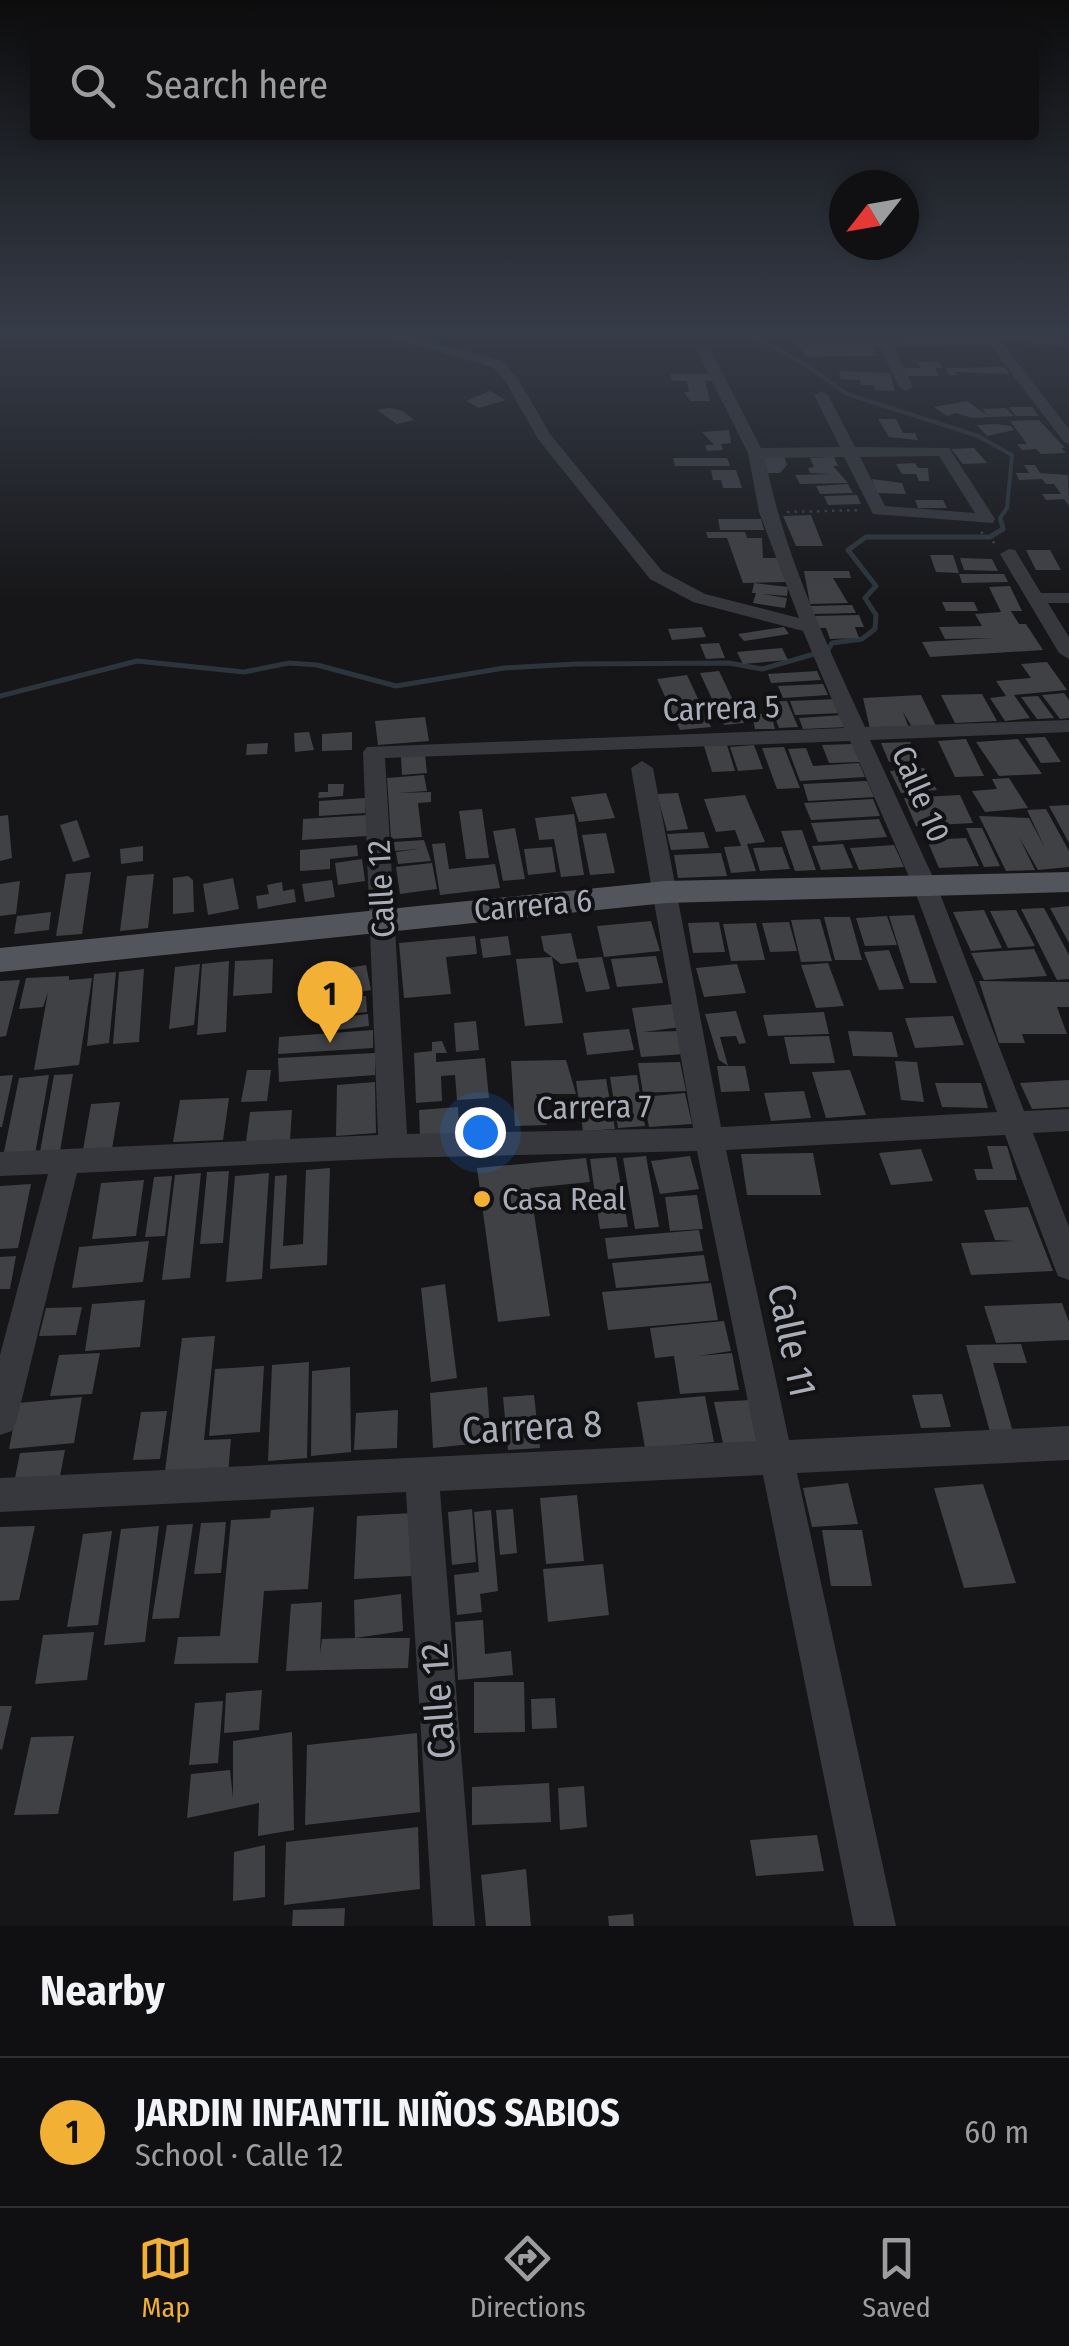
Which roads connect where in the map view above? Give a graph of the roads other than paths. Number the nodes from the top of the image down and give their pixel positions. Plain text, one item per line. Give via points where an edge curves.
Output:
1 (536, 423) edge
2 (741, 423) edge
3 (835, 423) edge
4 (756, 452) junction
5 (850, 452) junction
6 (1009, 554) road end
7 (1036, 598) junction
8 (1069, 598) edge
9 (817, 642) junction
10 (1069, 652) edge
11 (1069, 726) edge
12 (861, 736) junction
13 (374, 752) joint
14 (642, 768) dead end
15 (1069, 882) edge
16 (925, 886) junction
17 (666, 892) junction
18 (382, 920) junction
19 (0, 960) edge
20 (1069, 1120) edge
21 (1015, 1123) junction
22 (709, 1139) junction
23 (392, 1146) junction
24 (66, 1158) junction
25 (0, 1164) edge
26 (1069, 1266) edge
27 (0, 1419) edge
28 (1069, 1443) edge
29 (776, 1457) junction
30 (422, 1476) junction
31 (0, 1495) edge
32 (454, 1926) edge
33 (875, 1926) edge

1 - 9 street via 656,574 698,598
2 - 4 street, Calle 10
3 - 5 street
4 - 5 street
4 - 9 street, Calle 10 via 767,512
5 - 5 street via 879,510 987,519 944,451
6 - 7 street
7 - 8 street
7 - 10 street
9 - 12 street, Calle 10
11 - 12 street, Carrera 5
12 - 13 street, Carrera 5
12 - 16 street, Calle 10
13 - 18 street, Calle 12
14 - 17 street, Calle 11
15 - 16 main road, Carrera 6
16 - 17 main road, Carrera 6
16 - 21 street, Calle 10
17 - 18 main road, Carrera 6
17 - 22 street, Calle 11
18 - 19 main road, Carrera 6
18 - 23 street, Calle 12
20 - 21 street, Carrera 7
21 - 22 street, Carrera 7
21 - 26 street, Calle 10
22 - 23 street, Carrera 7
22 - 29 street, Calle 11
23 - 24 street, Carrera 7
24 - 25 street, Carrera 7
24 - 27 street
28 - 29 street, Carrera 8
29 - 30 street, Carrera 8
29 - 33 street, Calle 11
30 - 31 street, Carrera 8
30 - 32 street, Calle 12

